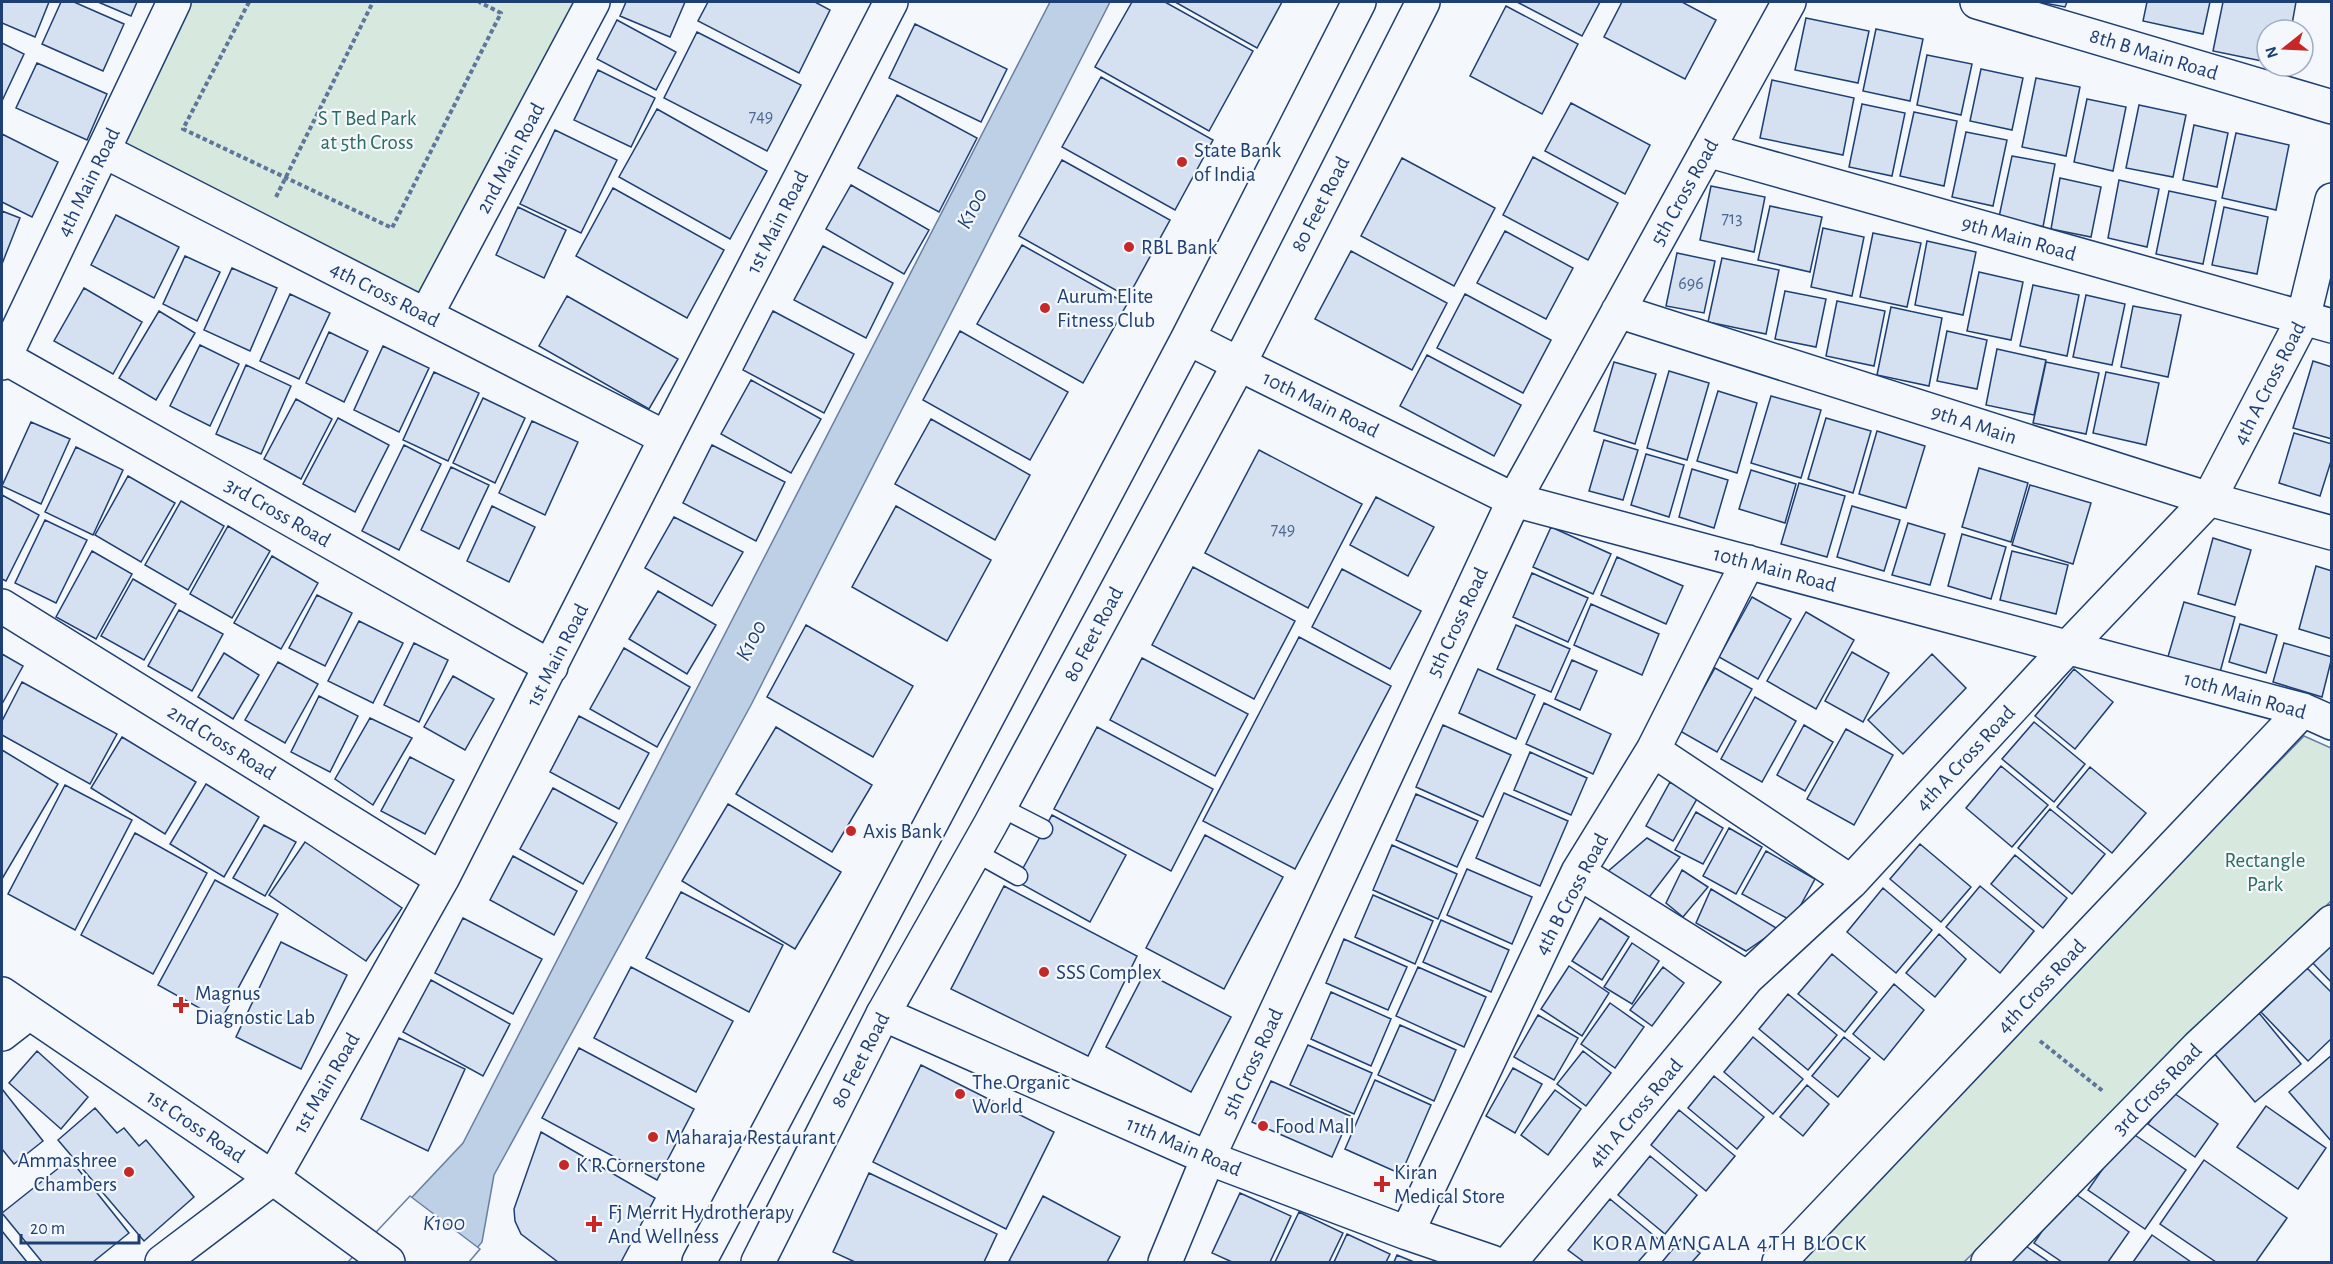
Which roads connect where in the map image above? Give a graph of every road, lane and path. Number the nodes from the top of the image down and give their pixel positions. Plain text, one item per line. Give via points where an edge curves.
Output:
1 (174, 2) edge
2 (249, 2) edge
3 (373, 2) edge
4 (479, 2) edge
5 (593, 2) edge
6 (891, 2) edge
7 (1359, 2) edge
8 (1423, 2) edge
9 (1789, 2) edge
10 (1977, 2) edge
11 (2331, 107) edge
12 (1707, 150) junction
13 (104, 151) junction
14 (285, 178) junction
15 (2331, 200) edge
16 (1618, 311) junction
17 (426, 315) junction
18 (2317, 322) edge
19 (1188, 338) junction
20 (3, 360) edge
21 (1239, 364) junction
22 (666, 438) junction
23 (2210, 499) junction
24 (1514, 500) junction
25 (2331, 533) edge
26 (1748, 562) junction
27 (2, 606) edge
28 (2068, 647) junction
29 (551, 668) junction
30 (2317, 716) edge
31 (1653, 750) junction
32 (944, 803) junction
33 (989, 828) junction
34 (1043, 829) dead end
35 (1578, 872) junction
36 (1018, 876) dead end
37 (442, 879) junction
38 (1851, 882) junction
39 (2331, 922) edge
40 (1747, 978) junction
41 (2, 994) edge
42 (29, 1013) junction
43 (883, 1014) junction
44 (2, 1034) edge
45 (1208, 1158) junction
46 (273, 1178) junction
47 (1407, 1233) junction
48 (162, 1263) edge
49 (388, 1263) edge
50 (699, 1263) edge
51 (758, 1263) edge
52 (1165, 1263) edge
53 (1492, 1263) edge
54 (1510, 1263) edge
55 (1779, 1263) edge
56 (1988, 1263) edge

1 - 13 street, 4th Main Road
2 - 14 path via 183,129
3 - 14 path
4 - 14 path via 501,14 392,228
5 - 17 street, 2nd Main Road
6 - 22 street, 1st Main Road
7 - 19 street
8 - 21 street, 80 Feet Road
9 - 12 street, 5th Cross Road
10 - 11 street, 8th B Main Road
12 - 16 street, 5th Cross Road
12 - 18 street, 9th Main Road
13 - 17 street, 4th Cross Road
13 - 20 street, 4th Main Road
15 - 18 street, 4th A Cross Road
16 - 23 street, 9th A Main
16 - 24 street, 5th Cross Road
17 - 22 street, 4th Cross Road
18 - 23 street, 4th A Cross Road
19 - 21 street, 10th Main Road
19 - 32 street
20 - 29 street, 3rd Cross Road
21 - 24 street, 10th Main Road
21 - 33 street, 80 Feet Road
22 - 29 street, 1st Main Road
23 - 25 street, 9th A Main
23 - 28 street, 4th A Cross Road
24 - 26 street, 10th Main Road
24 - 45 street, 5th Cross Road
26 - 28 street, 10th Main Road
26 - 31 street, 4th B Cross Road
27 - 37 street, 2nd Cross Road
28 - 30 street, 10th Main Road
28 - 38 street, 4th A Cross Road
29 - 37 street, 1st Main Road
30 - 55 street, 4th Cross Road
31 - 35 street, 4th B Cross Road
31 - 38 street
32 - 33 street
32 - 50 street
33 - 34 lane
33 - 36 lane
33 - 43 street, 80 Feet Road
35 - 40 street
35 - 47 street, 4th B Cross Road
37 - 46 street, 1st Main Road
38 - 40 street, 4th A Cross Road
39 - 56 street, 3rd Cross Road via 2198,1047
40 - 54 street, 4th A Cross Road
41 - 42 street, 1st Cross Road
42 - 44 street
42 - 46 street, 1st Cross Road
43 - 45 street, 11th Main Road
43 - 51 street, 80 Feet Road
45 - 47 street, 11th Main Road
45 - 52 street, 5th Cross Road
46 - 48 street, 1st Main Road
46 - 49 street, 1st Cross Road
47 - 53 street, 11th Main Road

